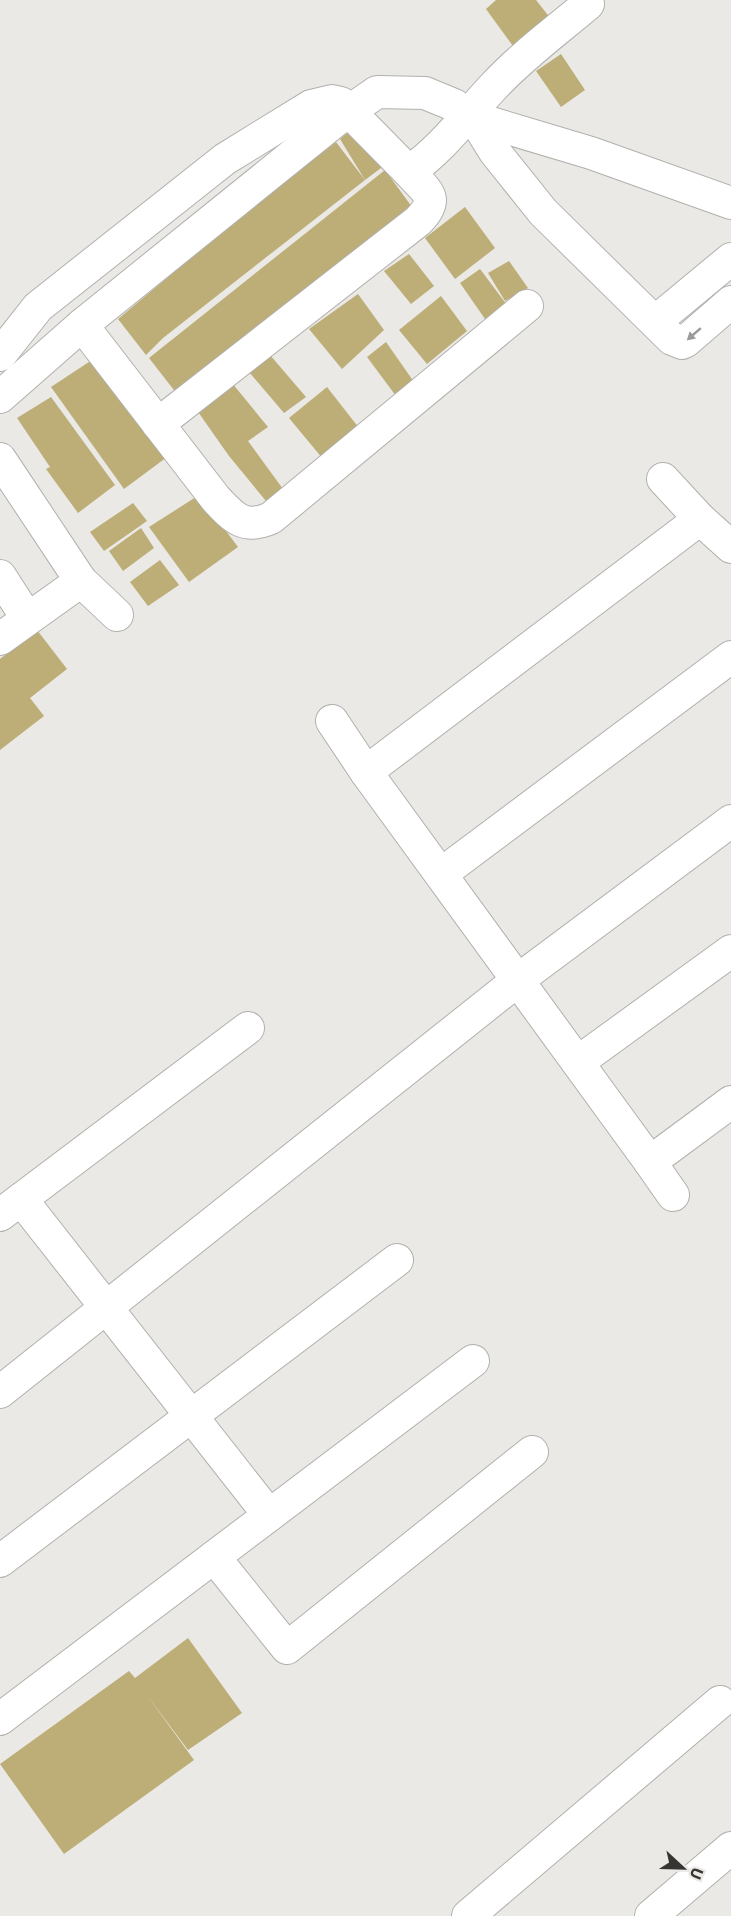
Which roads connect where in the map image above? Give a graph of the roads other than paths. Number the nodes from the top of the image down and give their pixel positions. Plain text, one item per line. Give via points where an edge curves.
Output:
1 (588, 4) dead end
2 (350, 110) junction
3 (447, 139) junction
4 (731, 203) edge
5 (731, 259) edge
6 (731, 302) edge
7 (527, 306) dead end
8 (656, 321) junction
9 (82, 325) junction
10 (0, 355) edge
11 (0, 397) edge
12 (158, 424) junction
13 (0, 459) edge
14 (663, 479) dead end
15 (700, 519) junction
16 (731, 547) edge
17 (0, 576) edge
18 (81, 580) junction
19 (117, 615) dead end
20 (27, 618) junction
21 (0, 639) edge
22 (731, 657) edge
23 (332, 721) dead end
24 (366, 772) junction
25 (731, 821) edge
26 (441, 874) junction
27 (731, 951) edge
28 (518, 980) junction
29 (248, 1028) dead end
30 (578, 1062) junction
31 (731, 1102) edge
32 (650, 1162) junction
33 (673, 1195) dead end
34 (10, 1207) edge
35 (397, 1260) dead end
36 (106, 1308) junction
37 (473, 1361) dead end
38 (0, 1392) edge
39 (191, 1416) junction
40 (532, 1452) dead end
41 (269, 1515) junction
42 (214, 1557) junction
43 (0, 1561) edge
44 (720, 1702) dead end
45 (0, 1719) edge
46 (731, 1848) edge
47 (468, 1916) edge
48 (651, 1916) edge

1 - 3 street via 515,65
2 - 3 street
2 - 3 street via 385,91 425,93
2 - 9 street
2 - 10 street via 332,100 311,106 225,159 38,307
3 - 4 street via 591,153
3 - 8 street via 495,153 543,212
3 - 12 street via 429,210
5 - 8 street
6 -> 8 street via 682,343 672,339
7 - 12 street via 271,518 260,523 246,524 230,514
9 - 11 street
9 - 12 street
13 - 18 street
14 - 15 street
15 - 16 street
15 - 24 street
17 - 20 street
18 - 19 street
18 - 20 street
20 - 21 street
22 - 26 street
23 - 24 street
24 - 26 street
25 - 28 street
26 - 28 street
27 - 30 street
28 - 30 street
28 - 36 street
29 - 34 street
30 - 32 street
31 - 32 street
32 - 33 street
34 - 36 street
35 - 39 street
36 - 38 street
36 - 39 street
37 - 41 street
39 - 41 street
39 - 43 street
40 - 42 street via 287,1648
41 - 42 street
42 - 45 street
44 - 47 street
46 - 48 street

